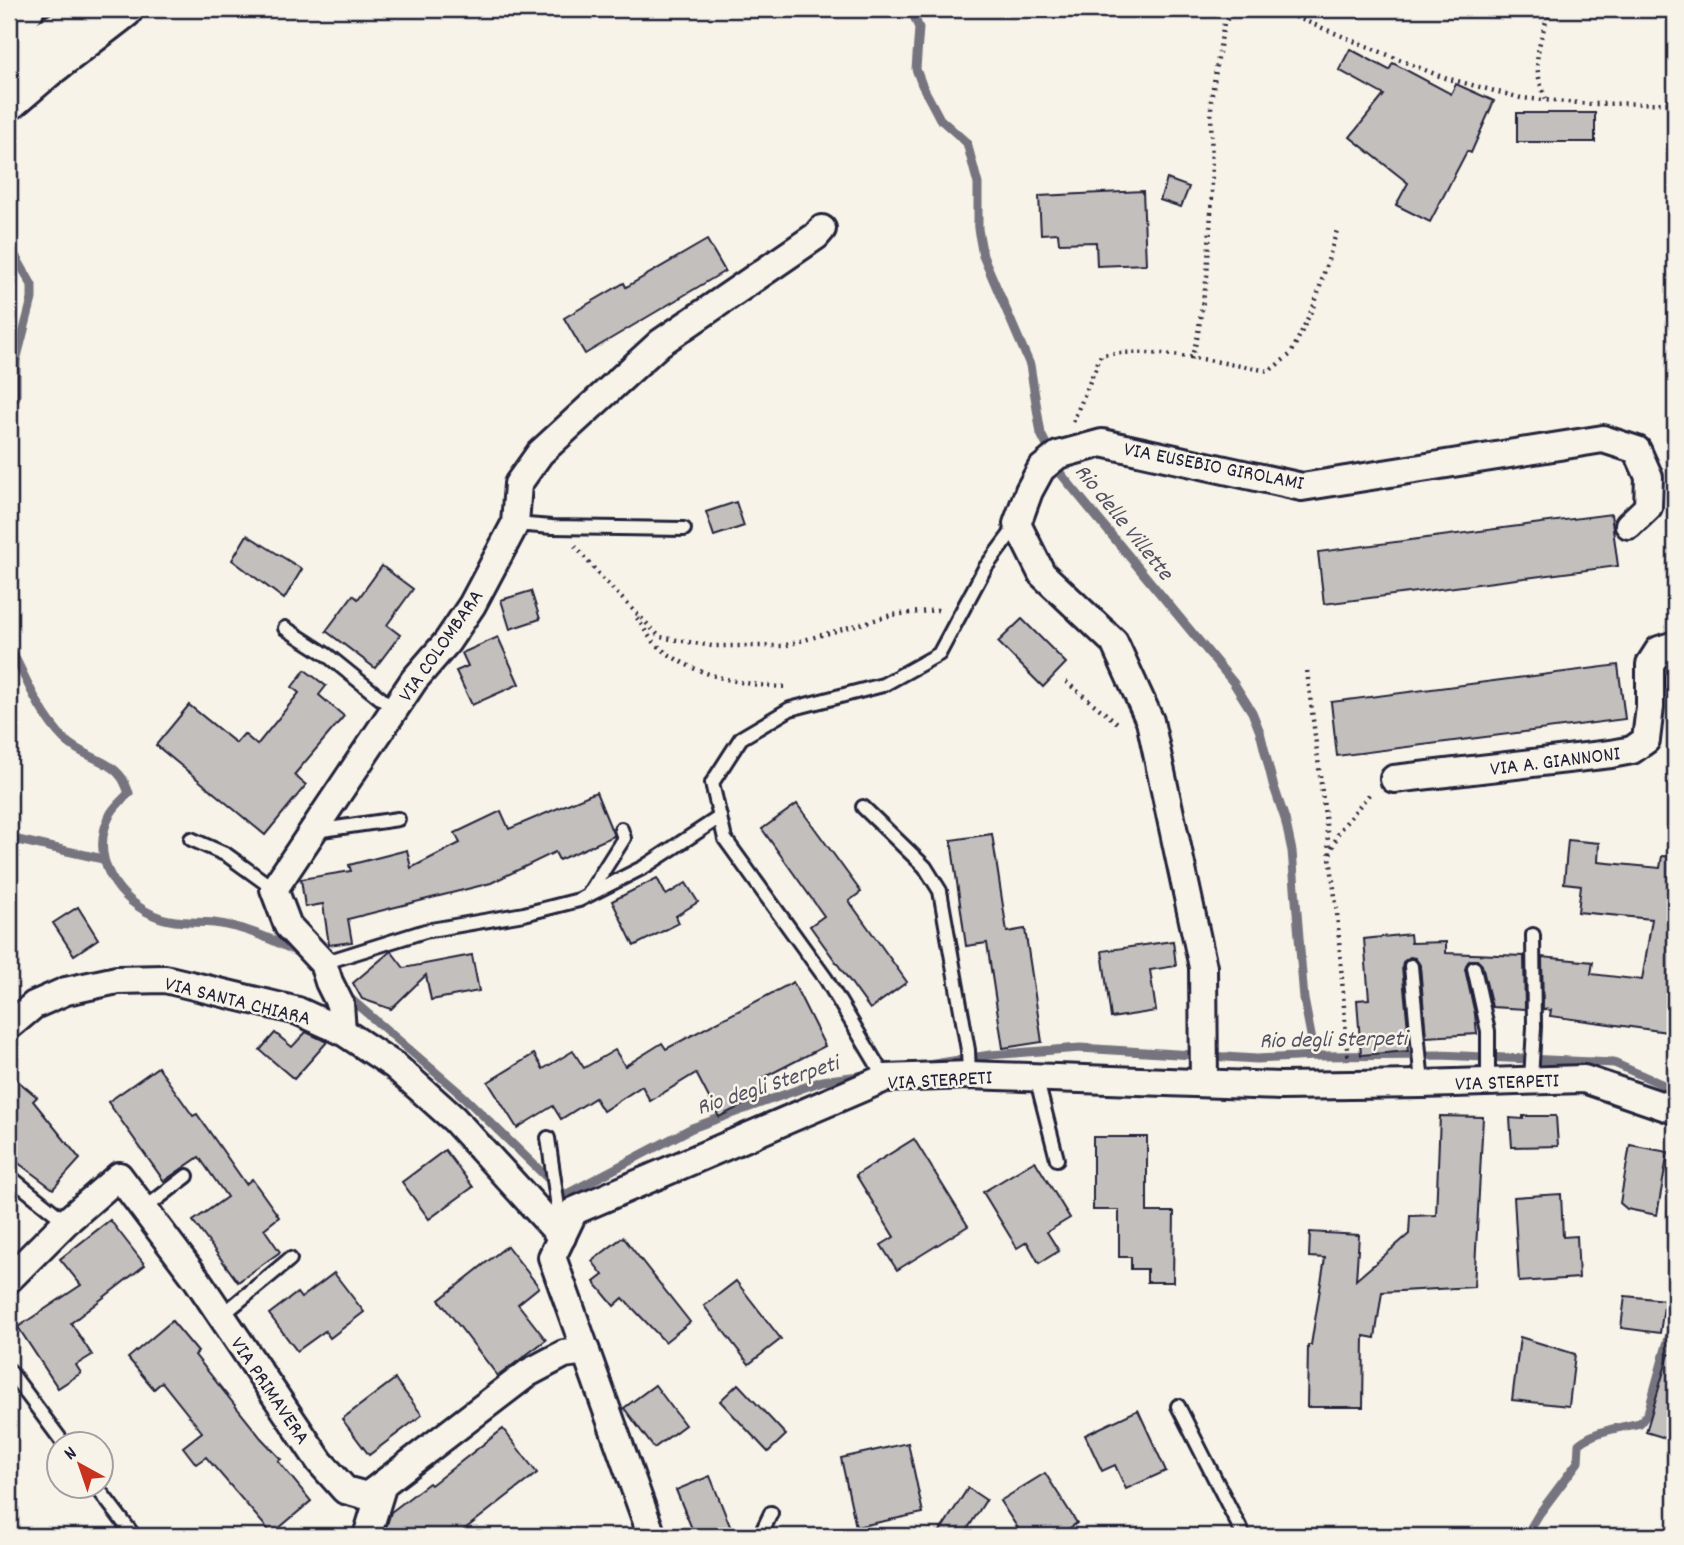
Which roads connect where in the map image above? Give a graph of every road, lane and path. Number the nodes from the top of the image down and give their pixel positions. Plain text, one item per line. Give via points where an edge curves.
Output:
1 (24, 9) edge
2 (99, 9) edge
3 (123, 9) edge
4 (1235, 9) edge
5 (1276, 9) edge
6 (1550, 9) edge
7 (9, 17) edge
8 (9, 60) edge
9 (1546, 99) junction
10 (9, 100) edge
11 (1675, 103) edge
12 (1338, 227) dead end
13 (822, 229) dead end
14 (1191, 359) junction
15 (1050, 462) junction
16 (515, 524) junction
17 (1017, 524) junction
18 (1629, 525) dead end
19 (552, 527) junction
20 (684, 529) dead end
21 (631, 608) junction
22 (958, 617) junction
23 (285, 628) dead end
24 (1675, 645) edge
25 (1307, 671) dead end
26 (1066, 682) dead end
27 (792, 687) dead end
28 (395, 710) junction
29 (1160, 762) junction
30 (1394, 779) joint
31 (863, 807) dead end
32 (720, 817) junction
33 (398, 819) dead end
34 (621, 830) dead end
35 (312, 832) junction
36 (191, 839) dead end
37 (1330, 855) junction
38 (274, 889) junction
39 (588, 895) junction
40 (1533, 934) dead end
41 (1411, 966) dead end
42 (1474, 968) dead end
43 (326, 970) junction
44 (9, 1026) edge
45 (342, 1031) junction
46 (1347, 1042) dead end
47 (968, 1066) junction
48 (881, 1071) junction
49 (1488, 1076) junction
50 (1036, 1077) junction
51 (1204, 1077) junction
52 (1422, 1077) junction
53 (1531, 1077) junction
54 (1675, 1111) edge
55 (548, 1138) dead end
56 (1057, 1159) dead end
57 (9, 1176) edge
58 (187, 1176) dead end
59 (144, 1209) junction
60 (66, 1222) junction
61 (562, 1237) junction
62 (290, 1259) dead end
63 (9, 1279) edge
64 (221, 1315) junction
65 (586, 1351) junction
66 (9, 1370) edge
67 (1178, 1406) dead end
68 (54, 1430) edge
69 (383, 1484) junction
70 (107, 1500) edge
71 (771, 1513) dead end
72 (134, 1536) edge
73 (367, 1536) edge
74 (652, 1536) edge
75 (760, 1536) edge
76 (1244, 1536) edge

1 - 7 highway
2 - 8 highway
3 - 10 highway
4 - 14 path via 1224,23 1211,100 1207,276
5 - 9 path via 1442,77 1521,98
6 - 9 path via 1537,51 1538,79
9 - 11 path via 1590,104
12 - 14 path via 1315,303 1291,354 1269,371
13 - 16 street, VIA COLOMBARA via 660,343 540,453 518,484
14 - 15 path via 1125,352 1101,355
15 - 17 street via 1029,491
15 - 18 street, VIA EUSEBIO GIROLAMI via 1102,443 1302,487 1603,439 1637,450 1649,477 1648,507
16 - 19 lane
16 - 28 street, VIA COLOMBARA via 472,605
17 - 22 lane
17 - 29 street via 1042,574 1114,642 1150,721
19 - 20 lane
19 - 21 path
21 - 22 path via 660,637 712,646 783,646 892,615 937,610
21 - 27 path via 652,640 676,659 729,682
22 - 32 lane via 939,654 883,685 790,709 741,738 712,783
23 - 28 lane
24 - 30 street, VIA A. GIANNONI via 1660,650 1650,664 1646,740 1632,750
25 - 37 path
26 - 29 path
28 - 35 street, VIA COLOMBARA
29 - 51 street via 1203,967
30 - 37 path via 1373,790 1353,812
31 - 47 lane via 925,867 940,891
32 - 39 lane via 644,867
32 - 48 lane via 725,839 826,979
33 - 35 lane
34 - 39 lane via 624,838
35 - 38 street, VIA COLOMBARA
36 - 38 lane via 227,855
37 - 46 path
38 - 43 street via 288,926
39 - 43 lane via 524,914 425,931
40 - 53 lane
41 - 52 lane
42 - 49 lane via 1489,1031
43 - 45 street via 340,1004
44 - 45 street, VIA SANTA CHIARA via 34,1005 66,992 117,980 164,979 298,1011
45 - 61 street, VIA SANTA CHIARA via 395,1066 454,1119
47 - 48 street, VIA STERPETI
47 - 50 street, VIA STERPETI
48 - 61 street, VIA STERPETI via 574,1211
49 - 52 street, VIA STERPETI
49 - 53 street, VIA STERPETI
50 - 51 street, VIA STERPETI
50 - 56 lane
51 - 52 street, VIA STERPETI via 1280,1086
53 - 54 street, VIA STERPETI via 1584,1079
55 - 61 lane
57 - 60 lane
58 - 59 lane
59 - 60 street, VIA PRIMAVERA via 120,1176
59 - 64 street, VIA PRIMAVERA
60 - 63 street, VIA PRIMAVERA
61 - 65 street, VIA STERPETI via 552,1257
62 - 64 lane
64 - 69 street, VIA PRIMAVERA via 320,1462 345,1490 367,1496
65 - 69 street, VIA PRIMAVERA via 564,1354 528,1373
65 - 74 street, VIA STERPETI
66 - 68 lane
67 - 76 lane
69 - 73 street
70 - 72 lane
71 - 75 lane

